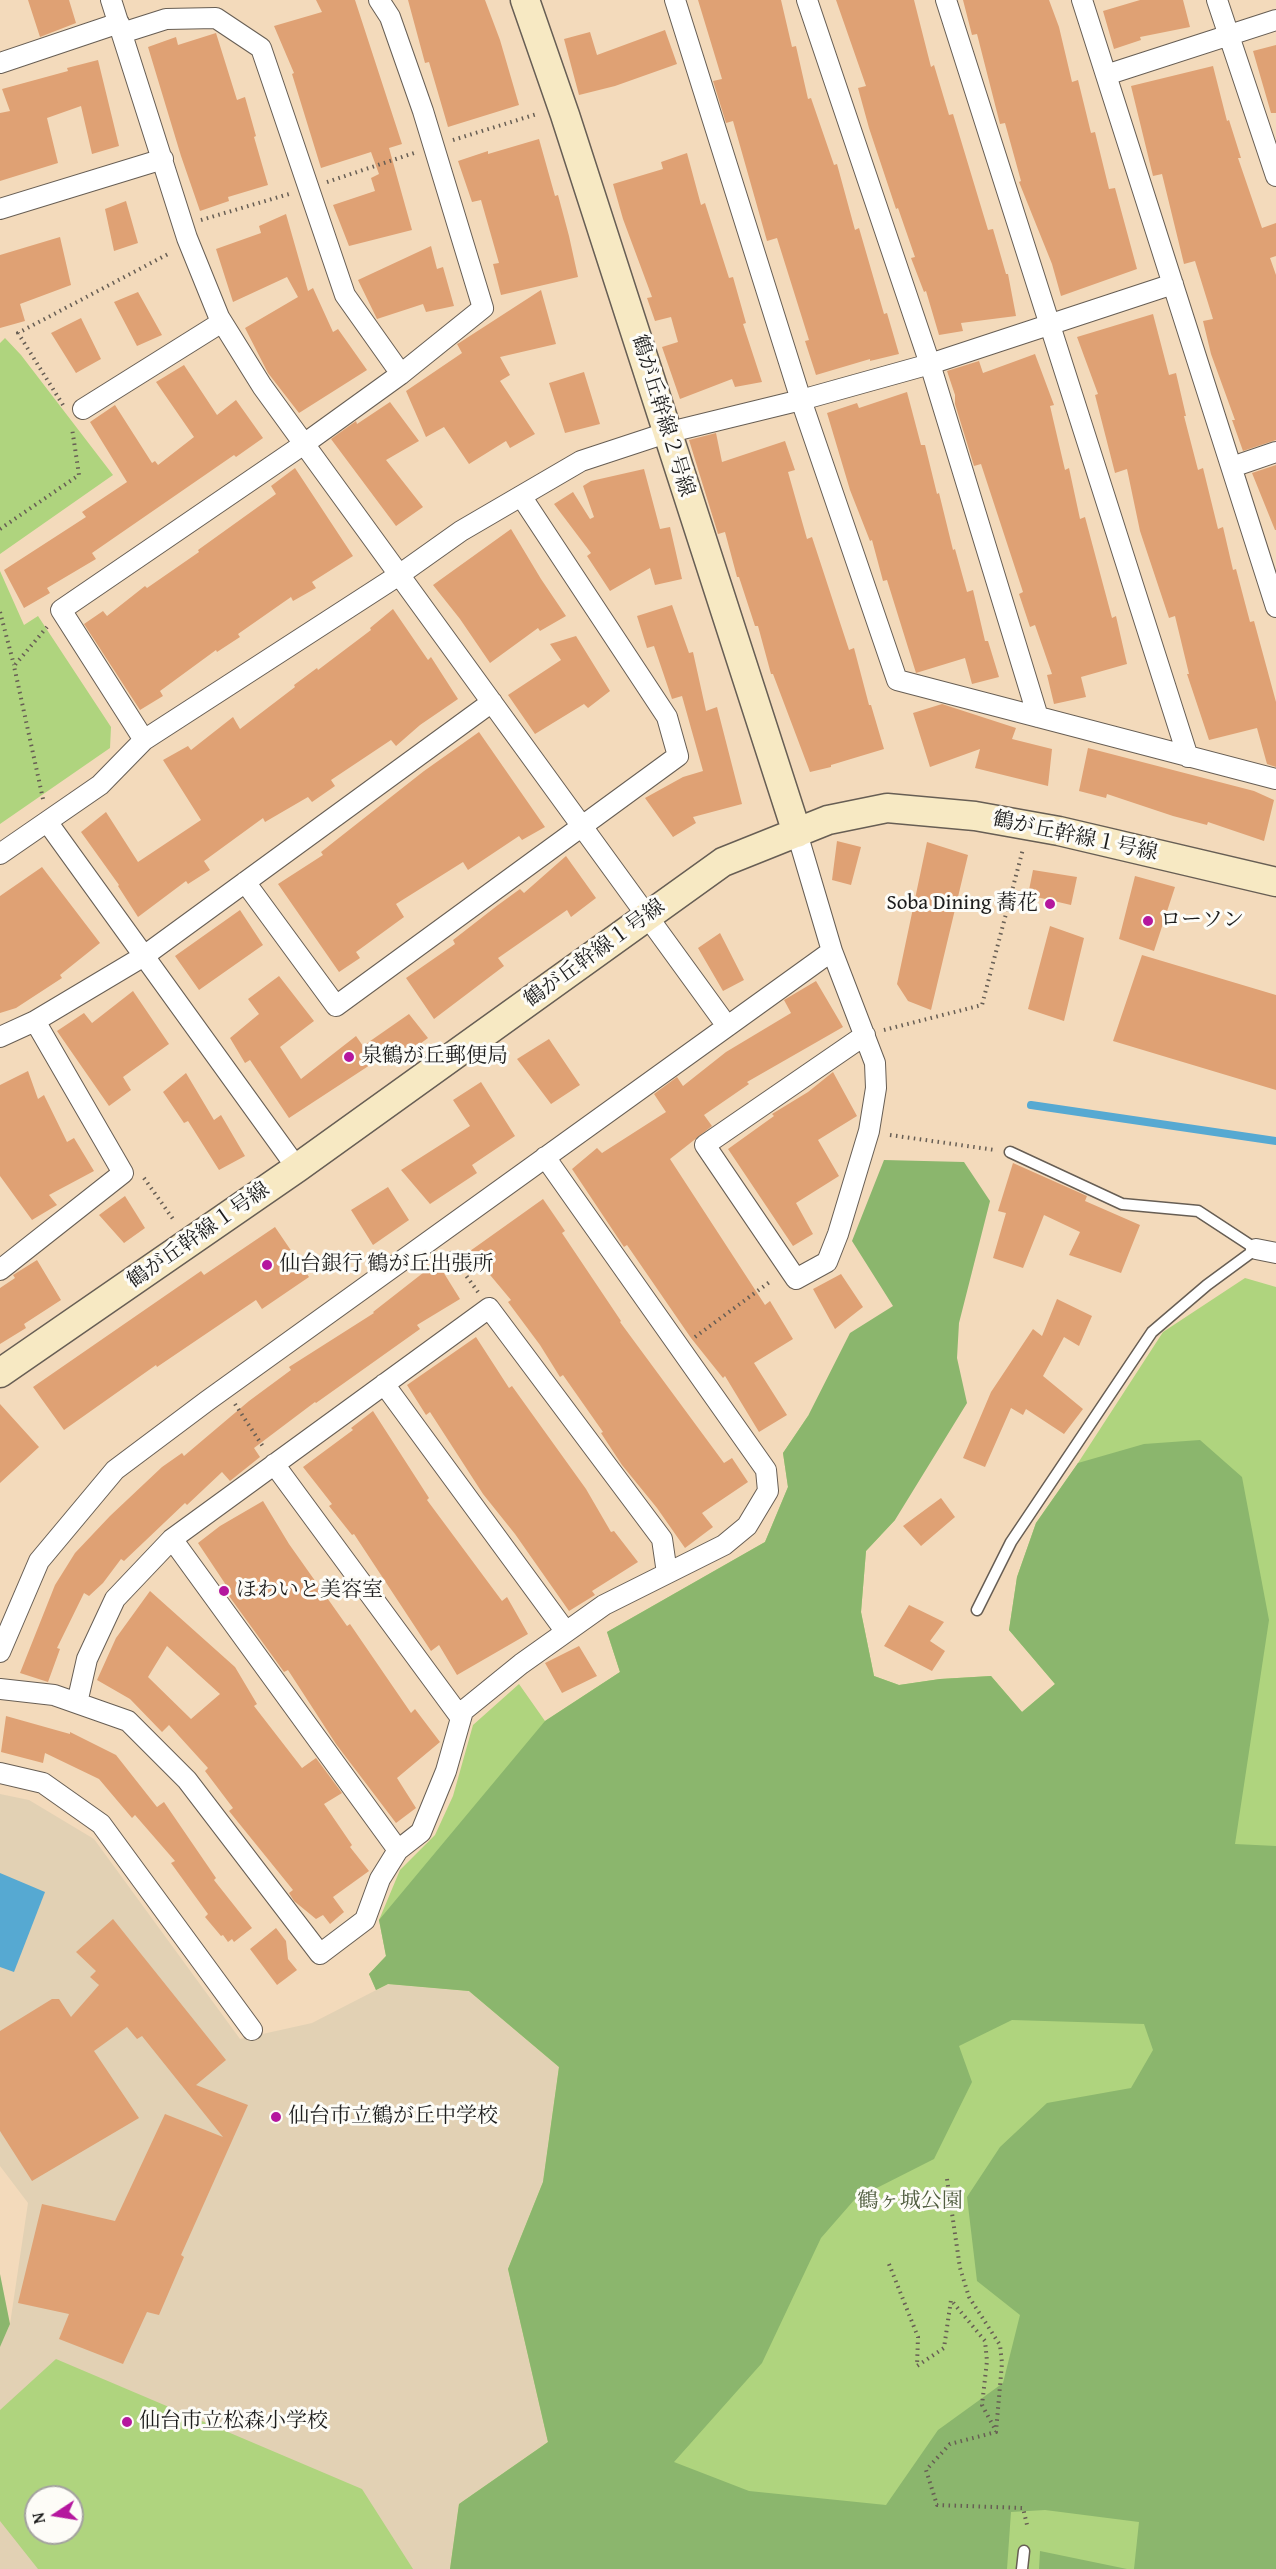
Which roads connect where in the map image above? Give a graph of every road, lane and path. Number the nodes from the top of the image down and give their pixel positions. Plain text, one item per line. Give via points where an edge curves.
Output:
1 (111, 0) edge
2 (380, 0) edge
3 (525, 0) edge
4 (675, 0) edge
5 (807, 0) edge
6 (946, 0) edge
7 (1082, 0) edge
8 (1217, 0) edge
9 (1276, 20) edge
10 (120, 28) junction
11 (1229, 35) junction
12 (0, 63) edge
13 (1106, 75) junction
14 (562, 107) junction
15 (434, 146) junction
16 (163, 159) junction
17 (1276, 176) edge
18 (309, 188) junction
19 (0, 209) edge
20 (186, 234) junction
21 (1173, 284) junction
22 (222, 322) junction
23 (1050, 326) junction
24 (930, 364) junction
25 (401, 374) junction
26 (801, 400) junction
27 (73, 412) junction
28 (666, 433) junction
29 (304, 444) junction
30 (1276, 453) edge
31 (1232, 467) junction
32 (521, 496) junction
33 (0, 529) edge
34 (399, 575) junction
35 (1276, 607) edge
36 (61, 610) junction
37 (0, 612) edge
38 (14, 666) junction
39 (492, 702) junction
40 (1038, 717) junction
41 (144, 740) junction
42 (1188, 757) junction
43 (1276, 779) edge
44 (48, 823) junction
45 (582, 826) junction
46 (1029, 826) junction
47 (796, 833) junction
48 (0, 854) edge
49 (245, 882) junction
50 (1276, 882) edge
51 (648, 916) junction
52 (832, 951) junction
53 (144, 956) junction
54 (35, 1021) junction
55 (727, 1026) junction
56 (866, 1035) junction
57 (0, 1038) edge
58 (868, 1131) junction
59 (1010, 1152) joint
60 (545, 1157) junction
61 (297, 1168) junction
62 (123, 1173) junction
63 (173, 1219) dead end
64 (437, 1235) junction
65 (1256, 1249) junction
66 (1276, 1253) edge
67 (789, 1268) junction
68 (0, 1270) edge
69 (489, 1308) junction
70 (680, 1348) junction
71 (0, 1373) edge
72 (384, 1384) junction
73 (225, 1389) junction
74 (274, 1464) junction
75 (172, 1539) junction
76 (667, 1573) junction
77 (977, 1610) dead end
78 (566, 1632) junction
79 (0, 1652) edge
80 (0, 1689) edge
81 (77, 1703) junction
82 (461, 1718) junction
83 (0, 1773) edge
84 (398, 1850) junction
85 (252, 2031) dead end
86 (947, 2179) dead end
87 (889, 2264) dead end
88 (996, 2432) junction
89 (1028, 2529) dead end
90 (1024, 2551) dead end
91 (1022, 2569) edge

1 - 10 street
2 - 15 street via 390,17
3 - 14 street, 鶴が丘幹線２号線
4 - 26 street
5 - 24 street
6 - 23 street
7 - 13 street
8 - 11 street
9 - 11 street
10 - 12 street
10 - 16 street
10 - 18 street via 166,19 216,18 261,48
11 - 13 street
11 - 17 street
13 - 21 street
14 - 15 path
14 - 28 street, 鶴が丘幹線２号線
15 - 18 path
15 - 25 street via 483,308
16 - 19 street
16 - 20 street
18 - 20 path
18 - 25 street via 345,295
20 - 22 street
20 - 27 path via 18,333
21 - 23 street
21 - 31 street
22 - 27 street
22 - 29 street
23 - 24 street
23 - 42 street
24 - 26 street
24 - 40 street
25 - 29 street
26 - 28 street
26 - 40 street via 897,680
27 - 33 path via 79,475
28 - 32 street via 581,461
28 - 47 street, 鶴が丘幹線２号線
29 - 34 street
29 - 36 street
30 - 31 street
31 - 35 street
32 - 34 street via 461,531
32 - 45 street via 667,717 678,756
34 - 39 street
34 - 41 street
36 - 38 path
36 - 41 street
37 - 38 path
38 - 44 path
39 - 45 street
39 - 49 street
40 - 42 street
41 - 44 street via 100,785
42 - 43 street
44 - 48 street
44 - 53 street
45 - 49 street via 336,1006
45 - 51 street
46 - 47 street, 鶴が丘幹線１号線 via 975,816 887,808 828,820
46 - 50 street, 鶴が丘幹線１号線
46 - 56 path via 982,1005
47 - 51 street, 鶴が丘幹線１号線 via 723,862
47 - 52 street
49 - 53 street
51 - 55 street
51 - 61 street, 鶴が丘幹線１号線
52 - 55 street
52 - 56 street
53 - 54 street
53 - 61 street
54 - 57 street
54 - 62 street
55 - 60 street
56 - 58 street via 875,1063 876,1088
56 - 67 street via 705,1145
58 - 59 path
58 - 67 street via 827,1262 796,1279
59 - 65 lane via 1122,1204 1198,1211
60 - 64 street
60 - 70 street
61 - 71 street, 鶴が丘幹線１号線
62 - 63 path via 135,1165
62 - 68 street
64 - 69 path
64 - 73 street
65 - 66 street
65 - 77 lane via 1152,1332 1011,1542
67 - 70 path
69 - 72 street
69 - 76 street via 662,1539
70 - 76 street via 766,1470 768,1491 747,1526 732,1539
72 - 74 street
72 - 78 street
73 - 74 path
73 - 79 street via 115,1470 39,1561
74 - 75 street
74 - 82 street
75 - 81 street via 115,1599 87,1659
75 - 84 street
76 - 78 street via 604,1605
78 - 82 street via 463,1711
80 - 81 street via 54,1695
81 - 84 street via 128,1721 187,1780 320,1954 365,1920 380,1879
82 - 84 street via 446,1771 421,1832
83 - 85 street via 44,1783 100,1824
86 - 88 path via 960,2268 969,2296 1000,2345
87 - 88 path via 918,2337 916,2366 944,2348 951,2300 985,2341 982,2405
88 - 89 path via 950,2444 926,2470 937,2505 1023,2508
90 - 91 lane

